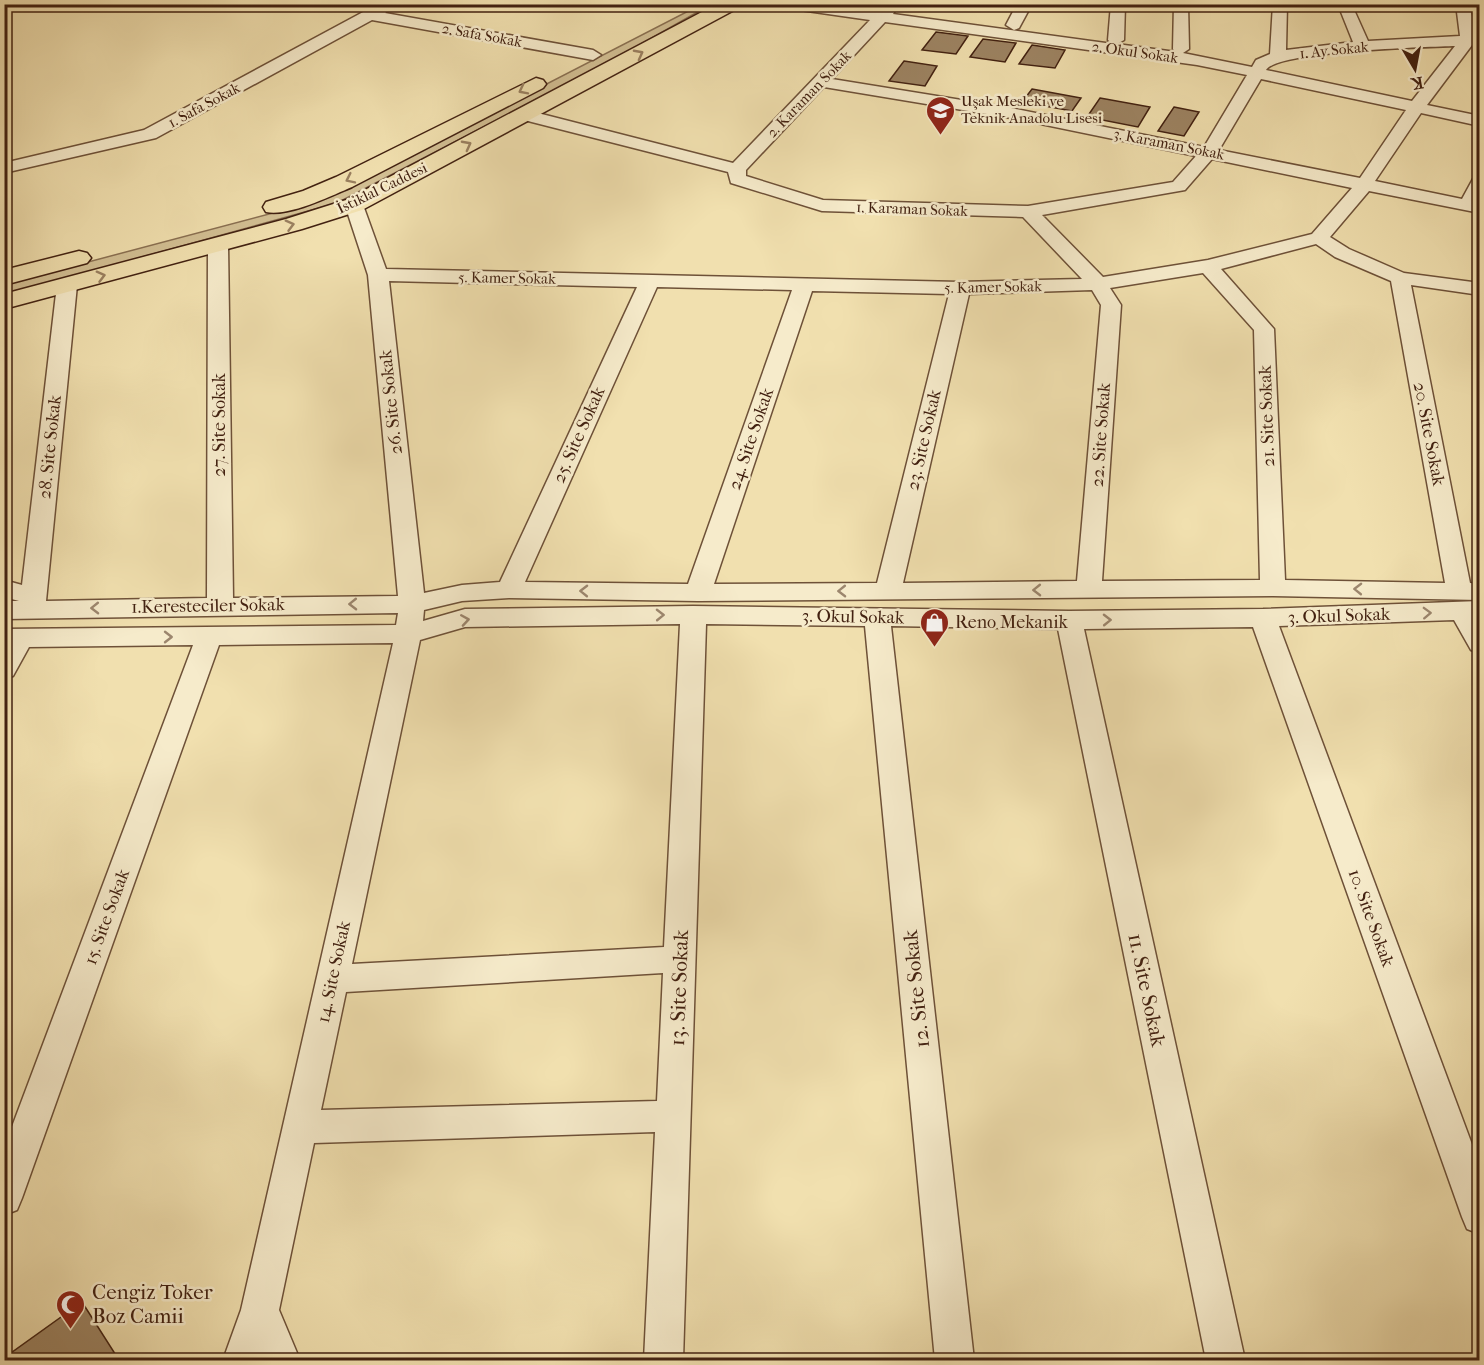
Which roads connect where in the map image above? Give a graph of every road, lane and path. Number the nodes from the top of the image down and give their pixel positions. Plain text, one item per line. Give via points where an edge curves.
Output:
1 (390, 4) edge
2 (732, 4) edge
3 (786, 4) edge
4 (860, 4) edge
5 (1025, 4) edge
6 (1118, 4) edge
7 (1181, 4) edge
8 (1280, 4) edge
9 (1349, 4) edge
10 (1463, 4) edge
11 (885, 14) junction
12 (372, 15) junction
13 (1014, 25) junction
14 (635, 33) dead end
15 (1116, 40) junction
16 (1474, 40) edge
17 (1362, 46) junction
18 (1181, 49) junction
19 (593, 55) junction
20 (1278, 56) junction
21 (1260, 68) junction
22 (822, 82) junction
23 (1421, 101) junction
24 (1479, 110) edge
25 (526, 115) junction
26 (1479, 120) edge
27 (1210, 152) junction
28 (4, 168) edge
29 (737, 169) junction
30 (1479, 181) edge
31 (1364, 185) junction
32 (354, 205) junction
33 (1474, 207) edge
34 (1028, 213) junction
35 (250, 214) dead end
36 (1319, 238) junction
37 (218, 244) junction
38 (94, 254) dead end
39 (1208, 266) junction
40 (378, 275) junction
41 (4, 278) edge
42 (1400, 278) junction
43 (650, 280) junction
44 (1098, 284) junction
45 (67, 285) junction
46 (804, 285) junction
47 (960, 288) junction
48 (1479, 289) edge
49 (4, 302) edge
50 (4, 588) edge
51 (1273, 588) junction
52 (1089, 589) junction
53 (509, 590) junction
54 (1470, 601) edge
55 (33, 603) junction
56 (696, 604) junction
57 (883, 604) junction
58 (220, 605) junction
59 (4, 610) edge
60 (1263, 618) junction
61 (410, 619) junction
62 (1069, 620) junction
63 (209, 637) junction
64 (13, 638) edge
65 (1479, 644) edge
66 (4, 669) edge
67 (680, 959) junction
68 (333, 979) junction
69 (674, 1116) junction
70 (301, 1127) junction
71 (4, 1198) edge
72 (1479, 1217) edge
73 (260, 1310) junction
74 (242, 1360) edge
75 (281, 1360) edge
76 (664, 1360) edge
77 (954, 1360) edge
78 (1225, 1360) edge

1 - 12 street, 1. Safa Sokak
25 -> 2 main road, İstiklal Caddesi
3 - 11 street, 2. Okul Sokak
4 - 11 street, 2. Okul Sokak
5 - 13 street
6 - 15 street
7 - 18 street
8 - 20 street
9 - 17 street via 1348,12
10 - 16 street
11 - 13 street, 2. Okul Sokak
11 - 21 street, 2. Okul Sokak
11 - 22 street, 2. Karaman Sokak
12 - 19 street, 2. Safa Sokak
12 - 28 street, 1. Safa Sokak via 150,134
13 - 15 street, 2. Okul Sokak
14 - 19 main road, İstiklal Caddesi
15 - 18 street, 2. Okul Sokak
16 - 17 street, 1. Ay Sokak
16 - 23 street
17 - 20 street, 1. Ay Sokak
18 - 21 street, 2. Okul Sokak
19 -> 35 main road, İstiklal Caddesi via 344,182
20 - 21 street, 1. Ay Sokak
21 - 23 street, 2. Okul Sokak
21 - 27 street, 1. Karaman Sokak
22 - 27 street, 3. Karaman Sokak via 1011,113
22 - 29 street, 2. Karaman Sokak
23 - 24 street, 2. Okul Sokak
23 - 26 street, 2. Okul Sokak
23 - 31 street
25 - 29 street, 1. Karaman Sokak
32 -> 25 main road, İstiklal Caddesi
27 - 31 street, 3. Karaman Sokak
27 - 34 street, 1. Karaman Sokak via 1179,186
29 - 34 street, 1. Karaman Sokak via 737,179 822,206
30 - 33 street
31 - 33 street, 3. Karaman Sokak
31 - 36 street
37 -> 32 main road, İstiklal Caddesi
32 - 40 street, 26. Site Sokak
34 - 44 street, 22. Site Sokak
36 - 39 street, 5. Kamer Sokak
36 - 42 street via 1342,253
45 -> 37 main road, İstiklal Caddesi
37 - 58 street, 27. Site Sokak
38 - 41 main road
39 - 44 street, 5. Kamer Sokak
39 - 51 street, 21. Site Sokak via 1264,329
40 - 43 street, 5. Kamer Sokak
40 - 61 street, 26. Site Sokak
42 - 48 street
42 - 54 street, 20. Site Sokak
43 - 46 street, 5. Kamer Sokak
43 - 53 street, 25. Site Sokak
44 - 47 street, 5. Kamer Sokak
44 - 52 street, 22. Site Sokak via 1111,305
45 - 49 main road, İstiklal Caddesi
45 - 55 street, 28. Site Sokak
46 - 47 street, 5. Kamer Sokak
46 - 56 street, 24. Site Sokak
47 - 57 street, 23. Site Sokak
50 - 55 street
51 - 52 street, 3. Okul Sokak
54 -> 51 street, 3. Okul Sokak
52 -> 57 street, 3. Okul Sokak
56 -> 53 street, 3. Okul Sokak
53 - 61 street, 3. Okul Sokak via 462,593
60 -> 54 street, 3. Okul Sokak
54 - 65 street, 20. Site Sokak
58 -> 55 street, 1.Keresteciler Sokak
55 - 59 street, 1.Keresteciler Sokak
56 - 57 street, 3. Okul Sokak
61 -> 56 street, 3. Okul Sokak
56 - 67 street, 13. Site Sokak
57 - 62 street, 3. Okul Sokak
57 - 77 street, 12. Site Sokak
61 -> 58 street, 1.Keresteciler Sokak
62 -> 60 street, 3. Okul Sokak
60 - 72 street, 10. Site Sokak
61 - 63 street, 1.Keresteciler Sokak
61 - 68 street, 14. Site Sokak
62 - 78 street, 11. Site Sokak
64 -> 63 street, 1.Keresteciler Sokak
63 - 71 street, 15. Site Sokak
64 - 66 street
67 - 68 street
67 - 69 street, 13. Site Sokak
68 - 70 street, 14. Site Sokak
69 - 70 street
69 - 76 street, 13. Site Sokak
70 - 73 street, 14. Site Sokak
73 - 74 street, 14. Site Sokak
73 - 75 street

